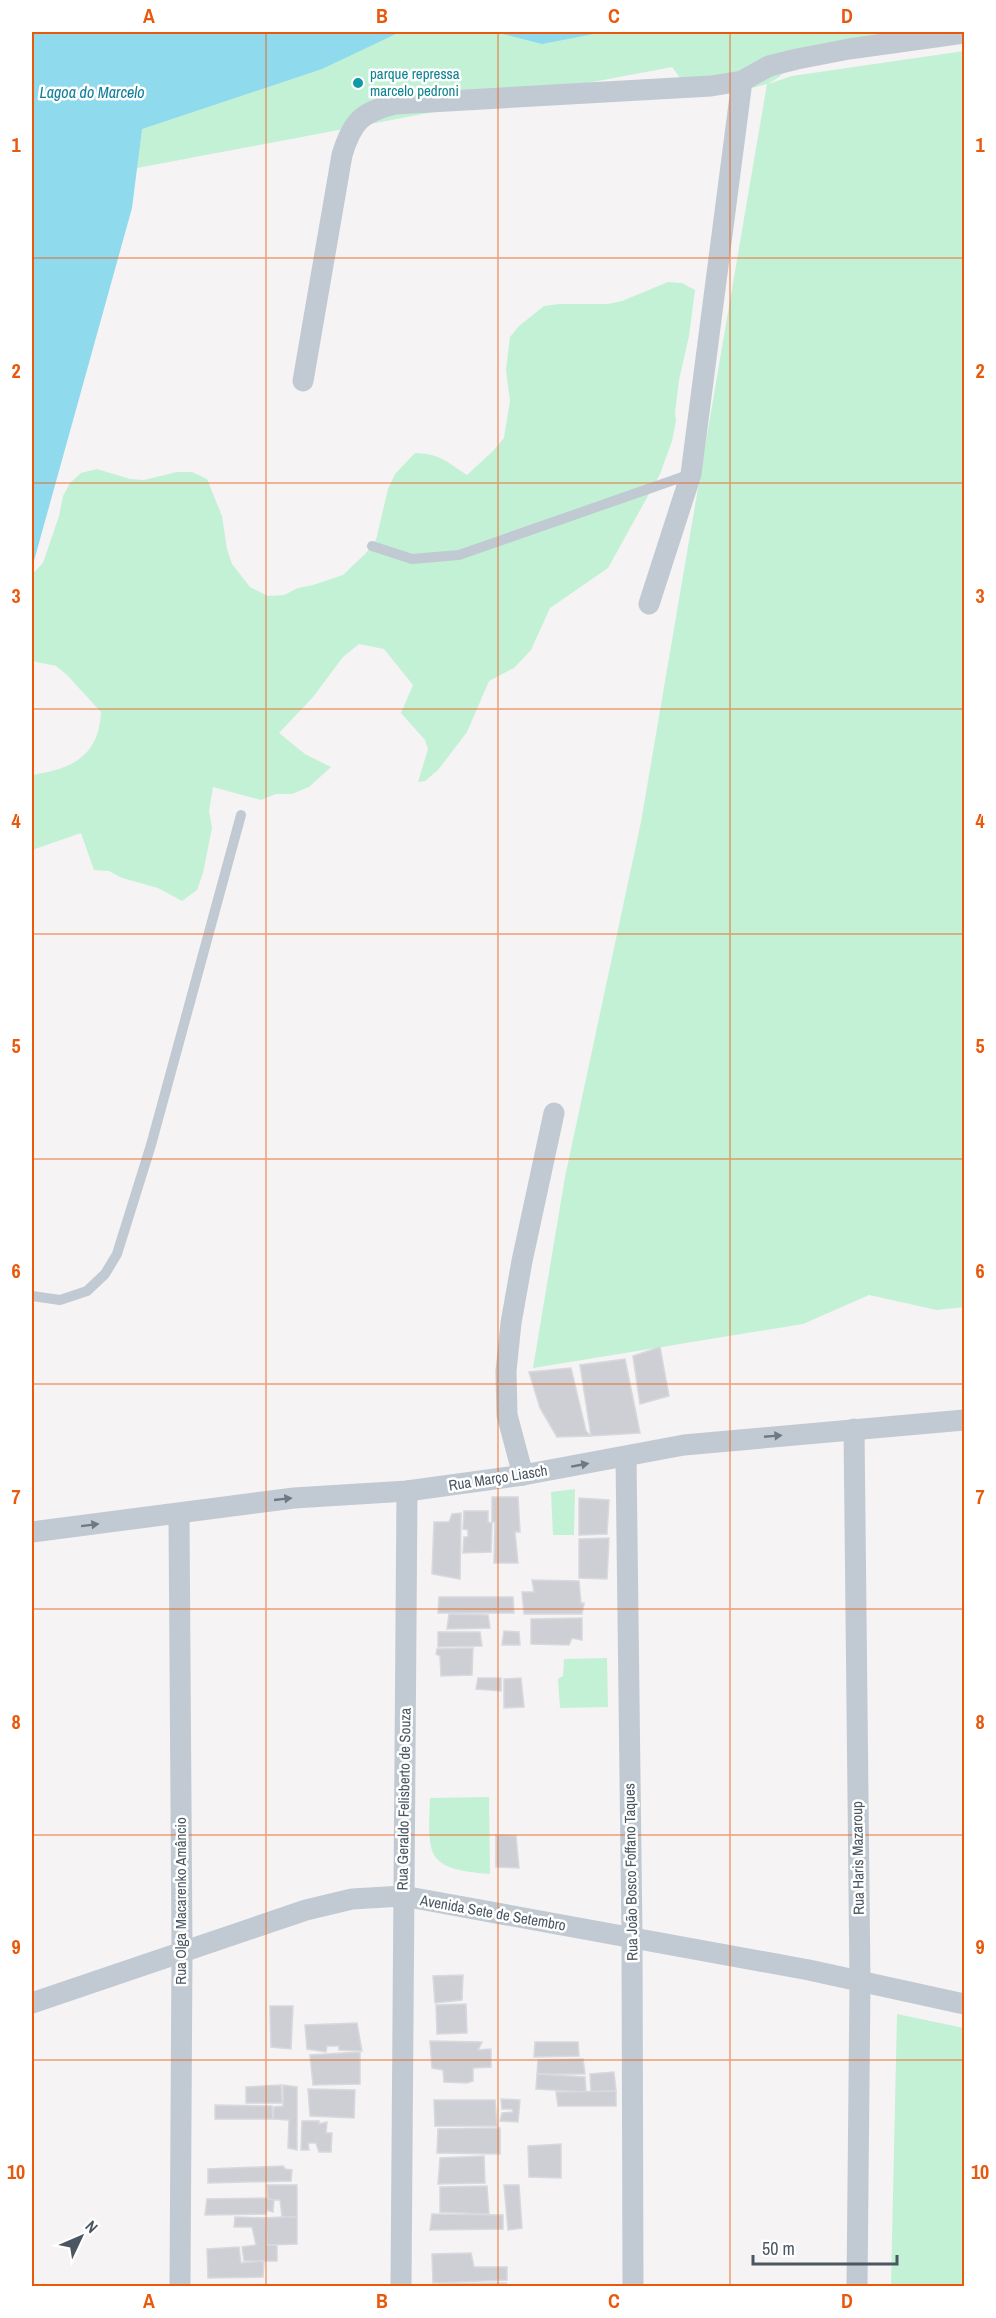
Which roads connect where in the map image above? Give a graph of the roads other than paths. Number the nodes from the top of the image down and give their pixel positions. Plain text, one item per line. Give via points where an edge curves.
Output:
1 (964, 33) edge
2 (742, 81) junction
3 (303, 381) dead end
4 (691, 474) junction
5 (372, 546) dead end
6 (649, 604) dead end
7 (241, 815) dead end
8 (554, 1113) dead end
9 (32, 1296) edge
10 (964, 1420) edge
11 (854, 1429) junction
12 (626, 1457) junction
13 (523, 1475) junction
14 (407, 1491) junction
15 (179, 1515) junction
16 (32, 1532) edge
17 (403, 1896) junction
18 (632, 1937) junction
19 (182, 1951) junction
20 (860, 1983) junction
21 (32, 2003) edge
22 (964, 2004) edge
23 (180, 2286) edge
24 (402, 2286) edge
25 (633, 2286) edge
26 (857, 2286) edge

1 - 2 street via 797,59 769,66
2 - 3 street via 671,89 394,104 361,117 351,130 342,155
2 - 4 street
4 - 5 lane via 459,555 412,559
4 - 6 street
7 - 9 lane via 151,1145 117,1254 105,1274 87,1291 60,1300
8 - 13 street via 522,1261 506,1371 507,1415
10 - 11 street, Rua Março Liasch
12 -> 11 street, Rua Março Liasch via 684,1444
11 - 20 street, Rua Haris Mazaroup
13 -> 12 street, Rua Março Liasch
12 - 18 street, Rua João Bosco Foffano Taques
13 - 14 street, Rua Março Liasch
15 -> 14 street, Rua Março Liasch via 236,1504
14 - 17 street, Rua Geraldo Felisberto de Souza
16 -> 15 street, Rua Março Liasch
15 - 19 street, Rua Olga Macarenko Amâncio
17 - 18 street, Avenida Sete de Setembro
17 - 19 street, Avenida Sete de Setembro via 352,1899
17 - 24 street, Rua Geraldo Felisberto de Souza
18 - 20 street, Avenida Sete de Setembro
18 - 25 street, Rua João Bosco Foffano Taques
19 - 21 street, Avenida Sete de Setembro
19 - 23 street, Rua Olga Macarenko Amâncio
20 - 22 street, Avenida Sete de Setembro
20 - 26 street, Rua Haris Mazaroup

